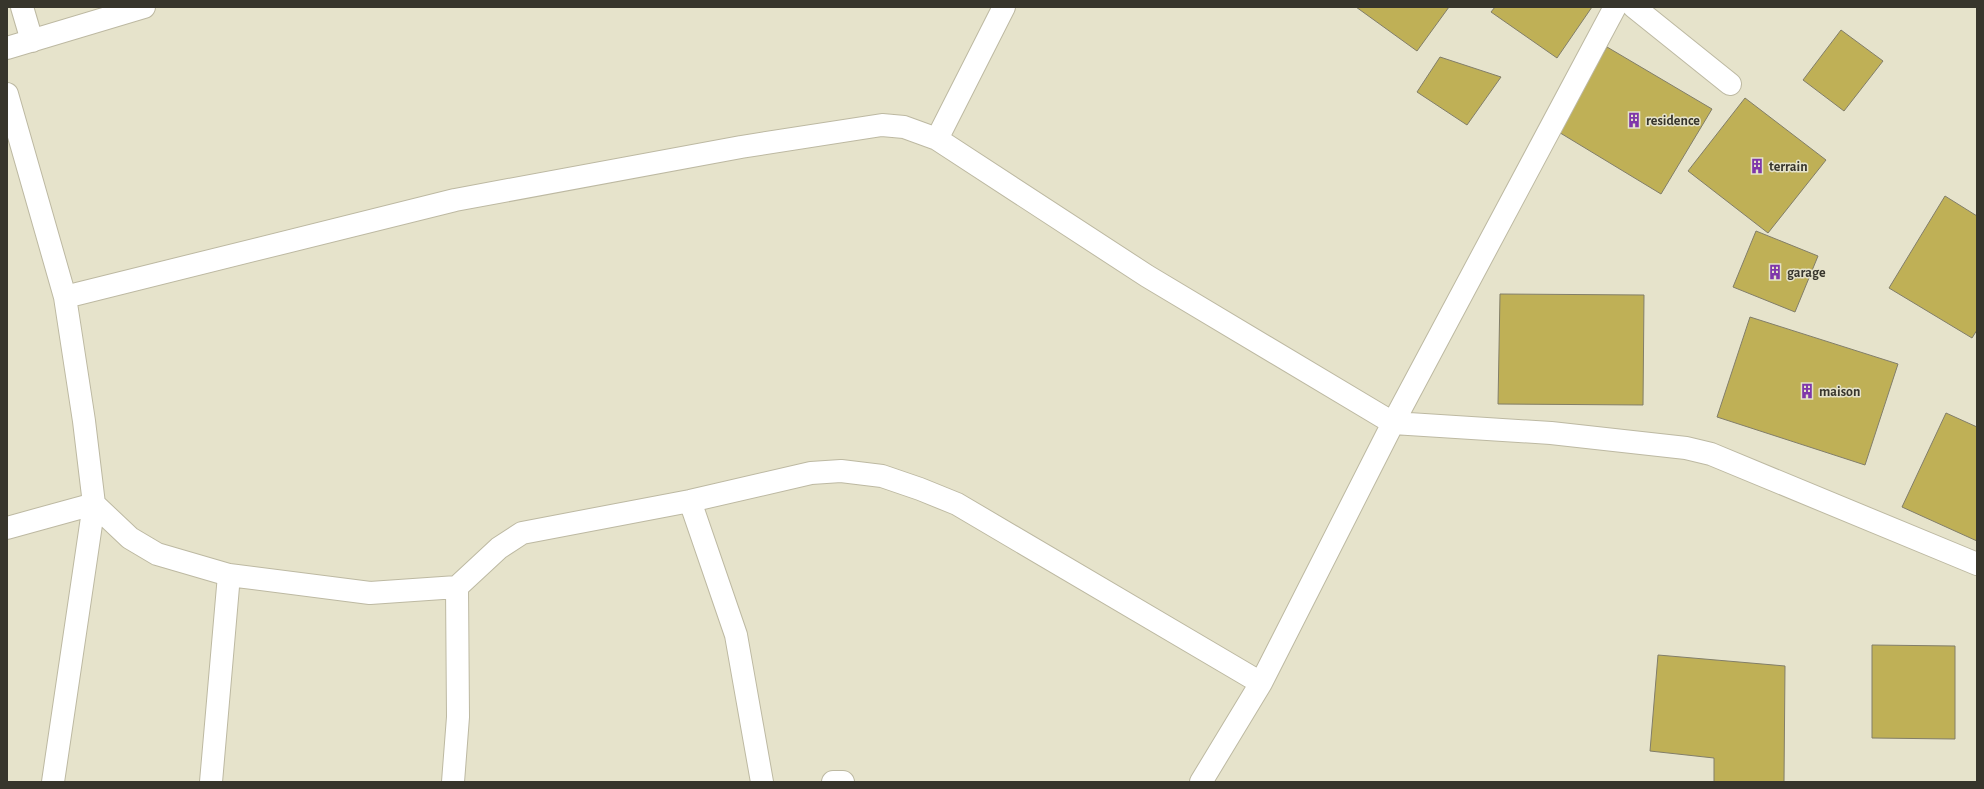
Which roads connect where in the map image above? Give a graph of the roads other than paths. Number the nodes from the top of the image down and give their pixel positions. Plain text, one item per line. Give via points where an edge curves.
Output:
1 (22, 7) edge
2 (144, 7) edge
3 (1004, 7) edge
4 (1615, 7) edge
5 (1634, 7) edge
6 (32, 41) junction
7 (7, 48) edge
8 (1730, 84) dead end
9 (7, 94) edge
10 (937, 139) junction
11 (64, 297) junction
12 (1393, 423) junction
13 (690, 501) junction
14 (94, 504) junction
15 (7, 528) edge
16 (1977, 564) edge
17 (229, 575) junction
18 (457, 588) junction
19 (1261, 683) junction
20 (53, 782) edge
21 (211, 782) edge
22 (453, 782) edge
23 (762, 782) edge
24 (833, 782) edge
25 (843, 782) edge
26 (1201, 782) edge

1 - 6 street
2 - 6 street
3 - 10 street
4 - 12 street
5 - 8 street
6 - 7 street
9 - 11 street
10 - 11 street via 904,127 882,125 717,151 455,200
10 - 12 street via 1147,276
11 - 14 street via 84,421
12 - 16 street via 1552,433 1686,448 1711,454
12 - 19 street
13 - 18 street via 522,533 499,548
13 - 19 street via 811,473 841,472 882,476 920,488 956,504
13 - 23 street via 736,635
14 - 15 street
14 - 17 street via 130,538 157,554
14 - 20 street
17 - 18 street via 370,593
17 - 21 street
18 - 22 street via 458,717
19 - 26 street
24 - 25 street

